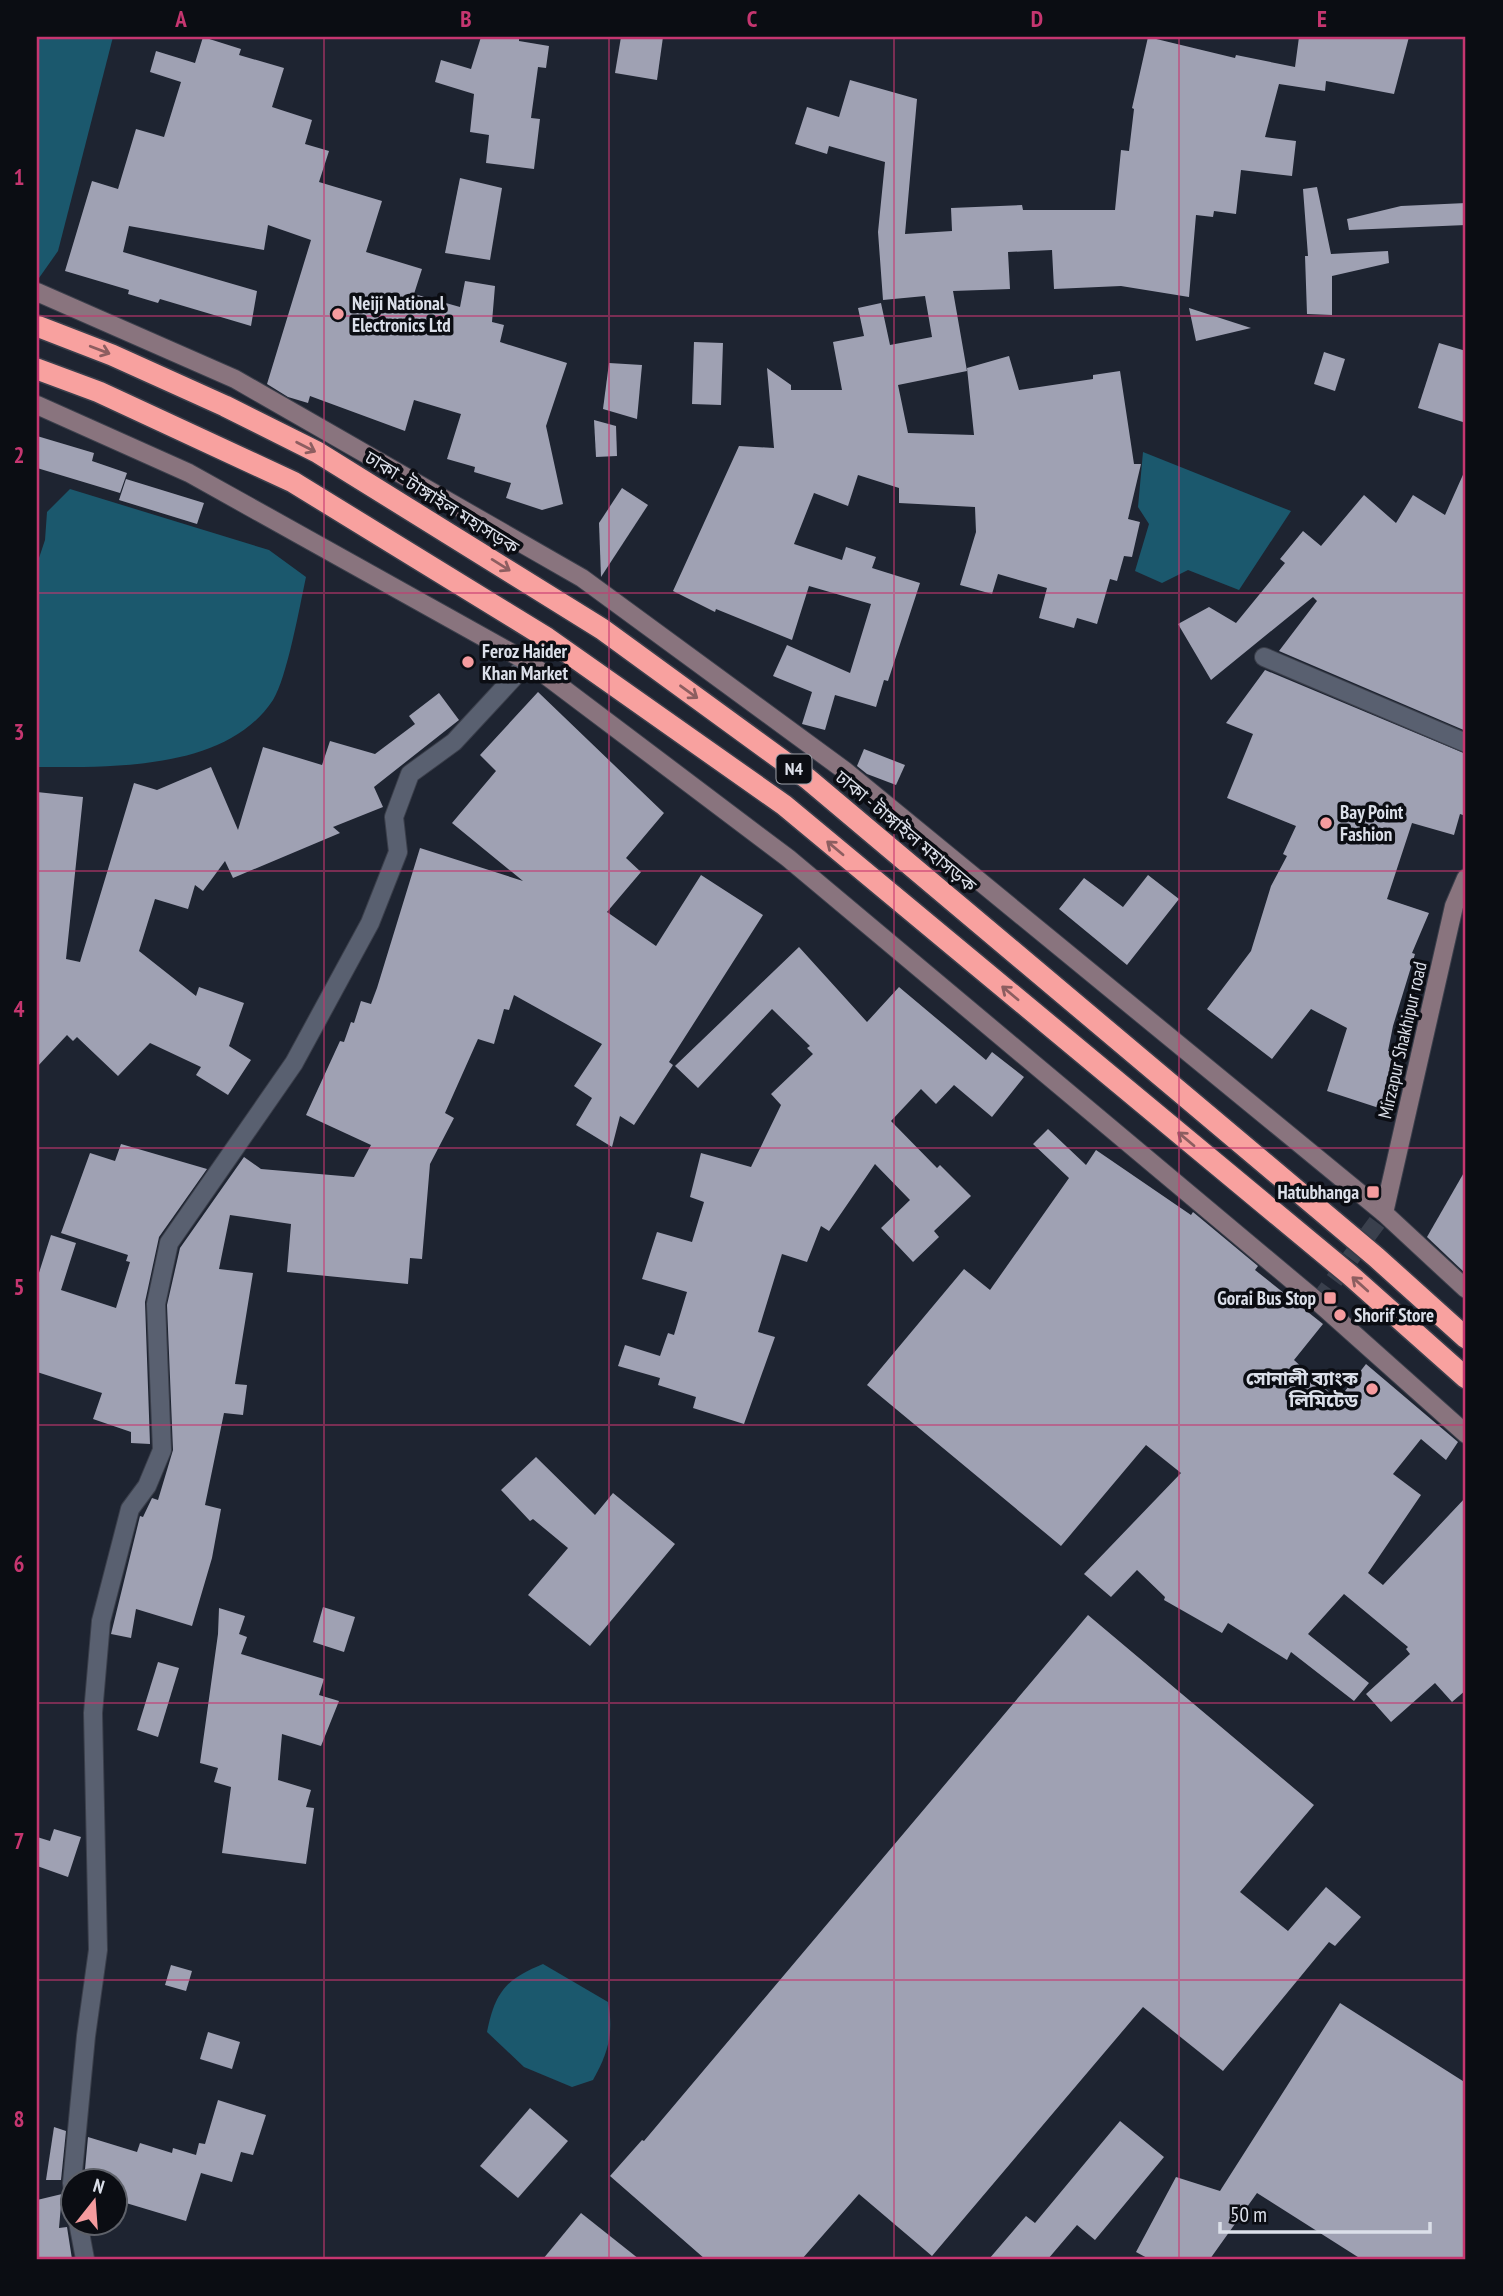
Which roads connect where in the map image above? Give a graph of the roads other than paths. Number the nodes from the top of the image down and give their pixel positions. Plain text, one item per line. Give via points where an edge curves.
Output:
1 (37, 292) edge
2 (37, 326) edge
3 (37, 369) edge
4 (37, 405) edge
5 (1264, 657) dead end
6 (528, 662) junction
7 (1466, 743) edge
8 (1466, 878) edge
9 (1384, 1213) junction
10 (1466, 1289) edge
11 (1466, 1338) edge
12 (1466, 1378) edge
13 (1466, 1434) edge
14 (74, 2166) edge
15 (81, 2236) edge
16 (85, 2259) edge

1 - 9 main road via 235,379 582,578 844,770
2 -> 11 highway, ঢাকা - টাঙ্গাইল মহাসড়ক / N4 via 125,360 317,452 602,629 808,779 1366,1248
12 -> 3 highway, N4 via 1329,1257 794,814 547,638 293,482 99,392
4 - 6 main road via 189,473
5 - 7 street
6 - 13 main road via 788,858 1318,1302
6 - 14 street via 454,742 410,774 394,817 398,852 370,923 294,1063 169,1243 156,1304 162,1450 147,1486 130,1509 101,1621 93,1713 98,1950
8 - 9 main road, Mirzapur Shakhipur road via 1454,906
9 - 10 main road
15 - 16 street

